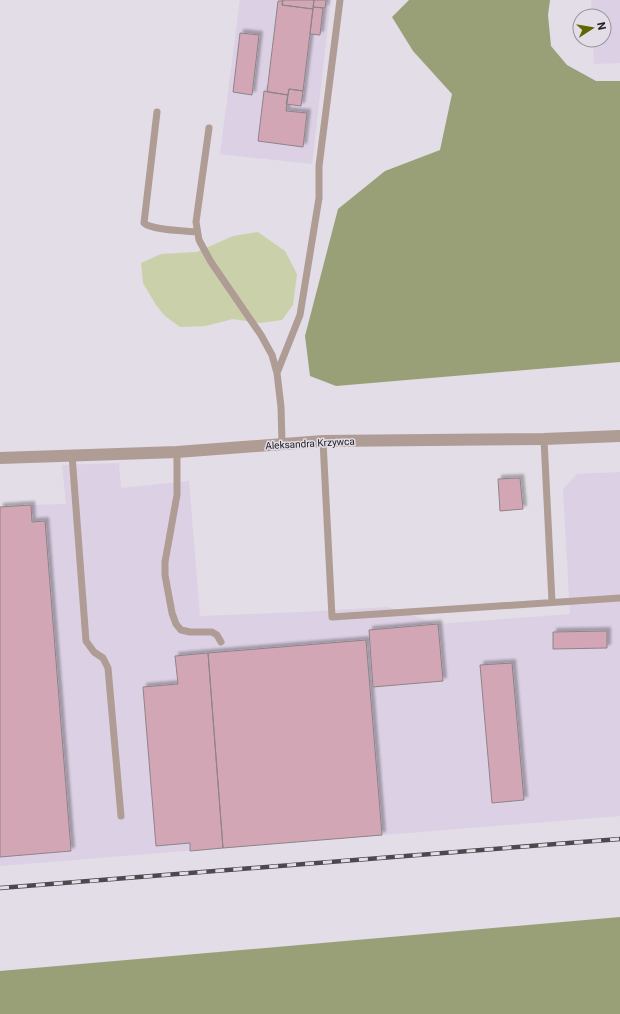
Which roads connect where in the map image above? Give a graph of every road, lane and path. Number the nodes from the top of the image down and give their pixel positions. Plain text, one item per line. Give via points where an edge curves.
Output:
1 (340, 0) edge
2 (157, 112) dead end
3 (209, 128) dead end
4 (197, 232) junction
5 (277, 373) junction
6 (620, 436) edge
7 (544, 439) junction
8 (323, 441) junction
9 (282, 443) junction
10 (177, 452) junction
11 (72, 455) junction
12 (0, 458) edge
13 (620, 598) edge
14 (552, 602) junction
15 (221, 642) dead end
16 (120, 816) dead end

1 - 5 lane via 318,166 319,198 300,315
2 - 4 lane via 144,223 156,228
3 - 4 lane via 196,222
4 - 5 lane via 198,240 211,262 261,335 272,355
5 - 9 lane
6 - 7 street, Aleksandra Krzywca
7 - 8 street, Aleksandra Krzywca
7 - 14 lane
8 - 9 street, Aleksandra Krzywca
8 - 14 lane via 332,617
9 - 10 street, Aleksandra Krzywca
10 - 11 street, Aleksandra Krzywca
10 - 15 lane via 177,494 165,562 172,614 181,630 212,632
11 - 12 street, Aleksandra Krzywca
11 - 16 lane via 86,641 94,652 103,658 108,668
13 - 14 lane

